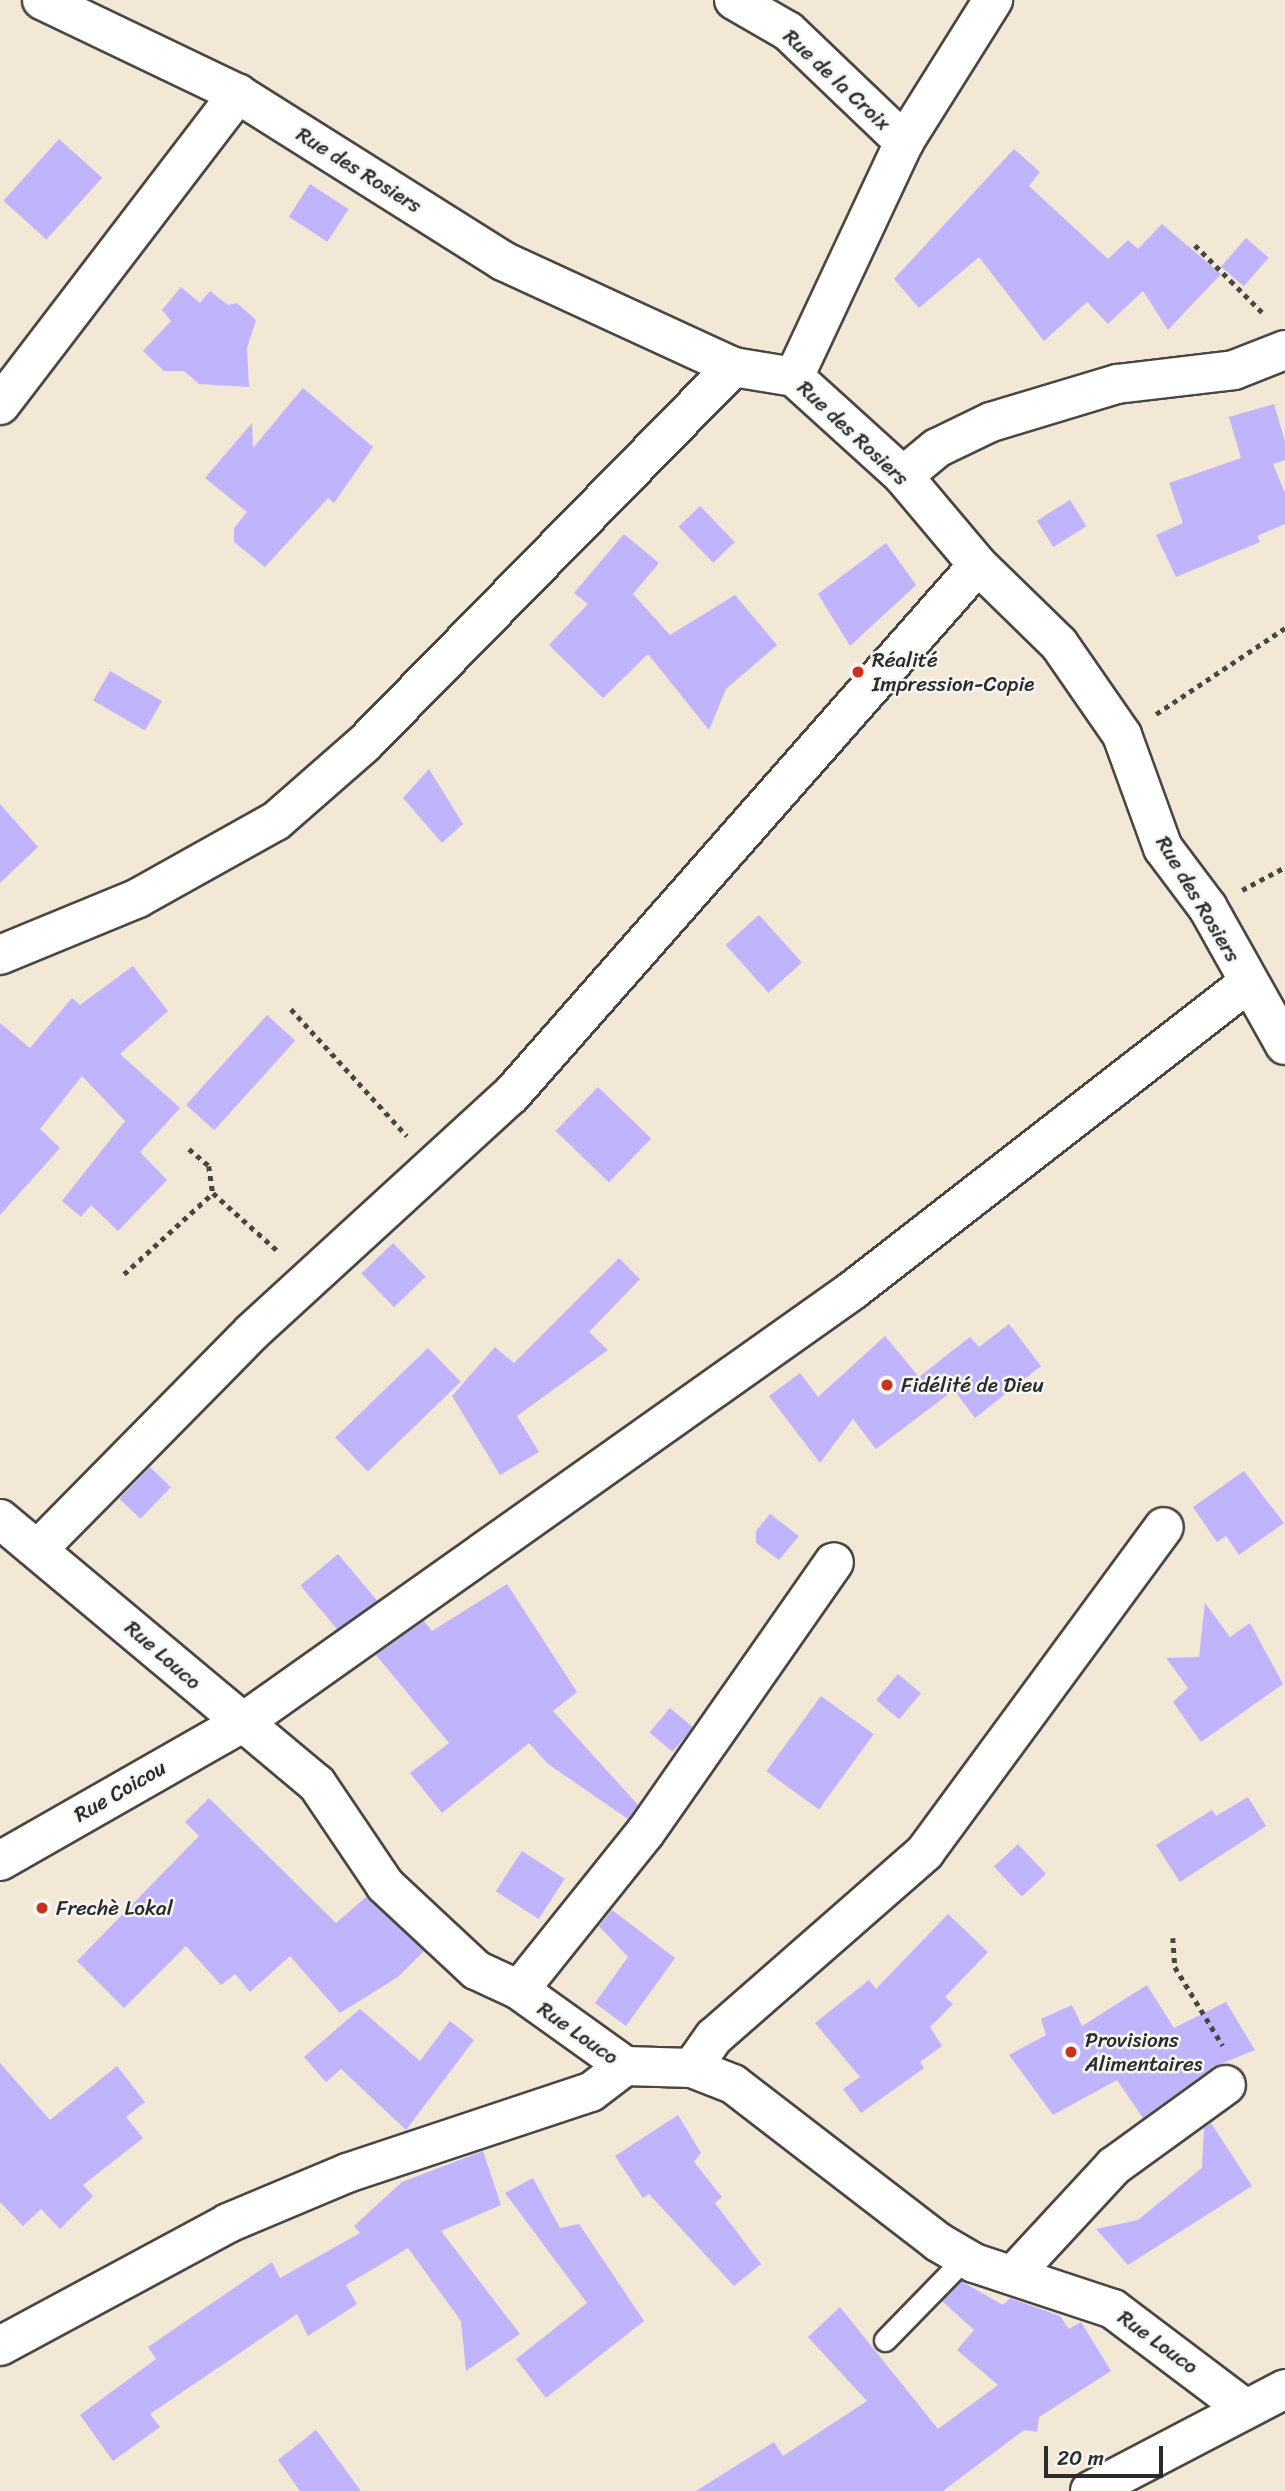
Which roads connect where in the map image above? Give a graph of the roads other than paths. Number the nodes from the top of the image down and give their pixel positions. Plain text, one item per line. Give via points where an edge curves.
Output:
1 (42, 0) edge
2 (734, 0) edge
3 (993, 0) edge
4 (238, 94) junction
5 (904, 142) junction
6 (1280, 338) edge
7 (733, 367) junction
8 (794, 377) junction
9 (0, 405) edge
10 (903, 476) junction
11 (978, 565) junction
12 (0, 955) edge
13 (1248, 984) junction
14 (1285, 1045) edge
15 (0, 1520) edge
16 (1164, 1527) dead end
17 (39, 1548) junction
18 (834, 1562) dead end
19 (242, 1723) junction
20 (0, 1861) edge
21 (519, 1990) junction
22 (625, 2066) junction
23 (692, 2067) junction
24 (1226, 2085) road end
25 (965, 2258) junction
26 (1014, 2274) junction
27 (885, 2340) dead end
28 (0, 2346) edge
29 (1285, 2389) edge
30 (1242, 2407) junction
31 (1090, 2491) edge

1 - 4 street, Rue des Rosiers
2 - 5 street, Rue de la Croix via 788,31
3 - 5 street, Rue de la Croix
4 - 7 street, Rue des Rosiers via 503,261
4 - 9 street
5 - 8 street
6 - 10 street via 1234,370 1117,384 990,422 937,448
7 - 8 street, Rue des Rosiers
7 - 12 street via 364,744 276,821 138,898
8 - 10 street, Rue des Rosiers
10 - 11 street, Rue des Rosiers
11 - 13 street, Rue des Rosiers via 1059,644 1122,735 1163,848 1208,908
11 - 17 street via 646,948 511,1095 310,1279
13 - 14 street, Rue des Rosiers
13 - 19 street, Rue Coicou via 853,1290
15 - 17 street, Rue Louco
16 - 23 street via 925,1852 714,2037
17 - 19 street, Rue Louco
18 - 21 street via 645,1833
19 - 20 street, Rue Coicou
19 - 21 street, Rue Louco via 317,1784 385,1885 476,1970
21 - 22 street, Rue Louco
22 - 23 street, Rue Louco
22 - 28 street via 591,2092 347,2173 228,2223
23 - 25 street, Rue Louco via 733,2084
24 - 26 street via 1114,2166
25 - 26 street, Rue Louco
25 - 27 lane
26 - 30 street, Rue Louco via 1113,2309
29 - 30 street
30 - 31 street

